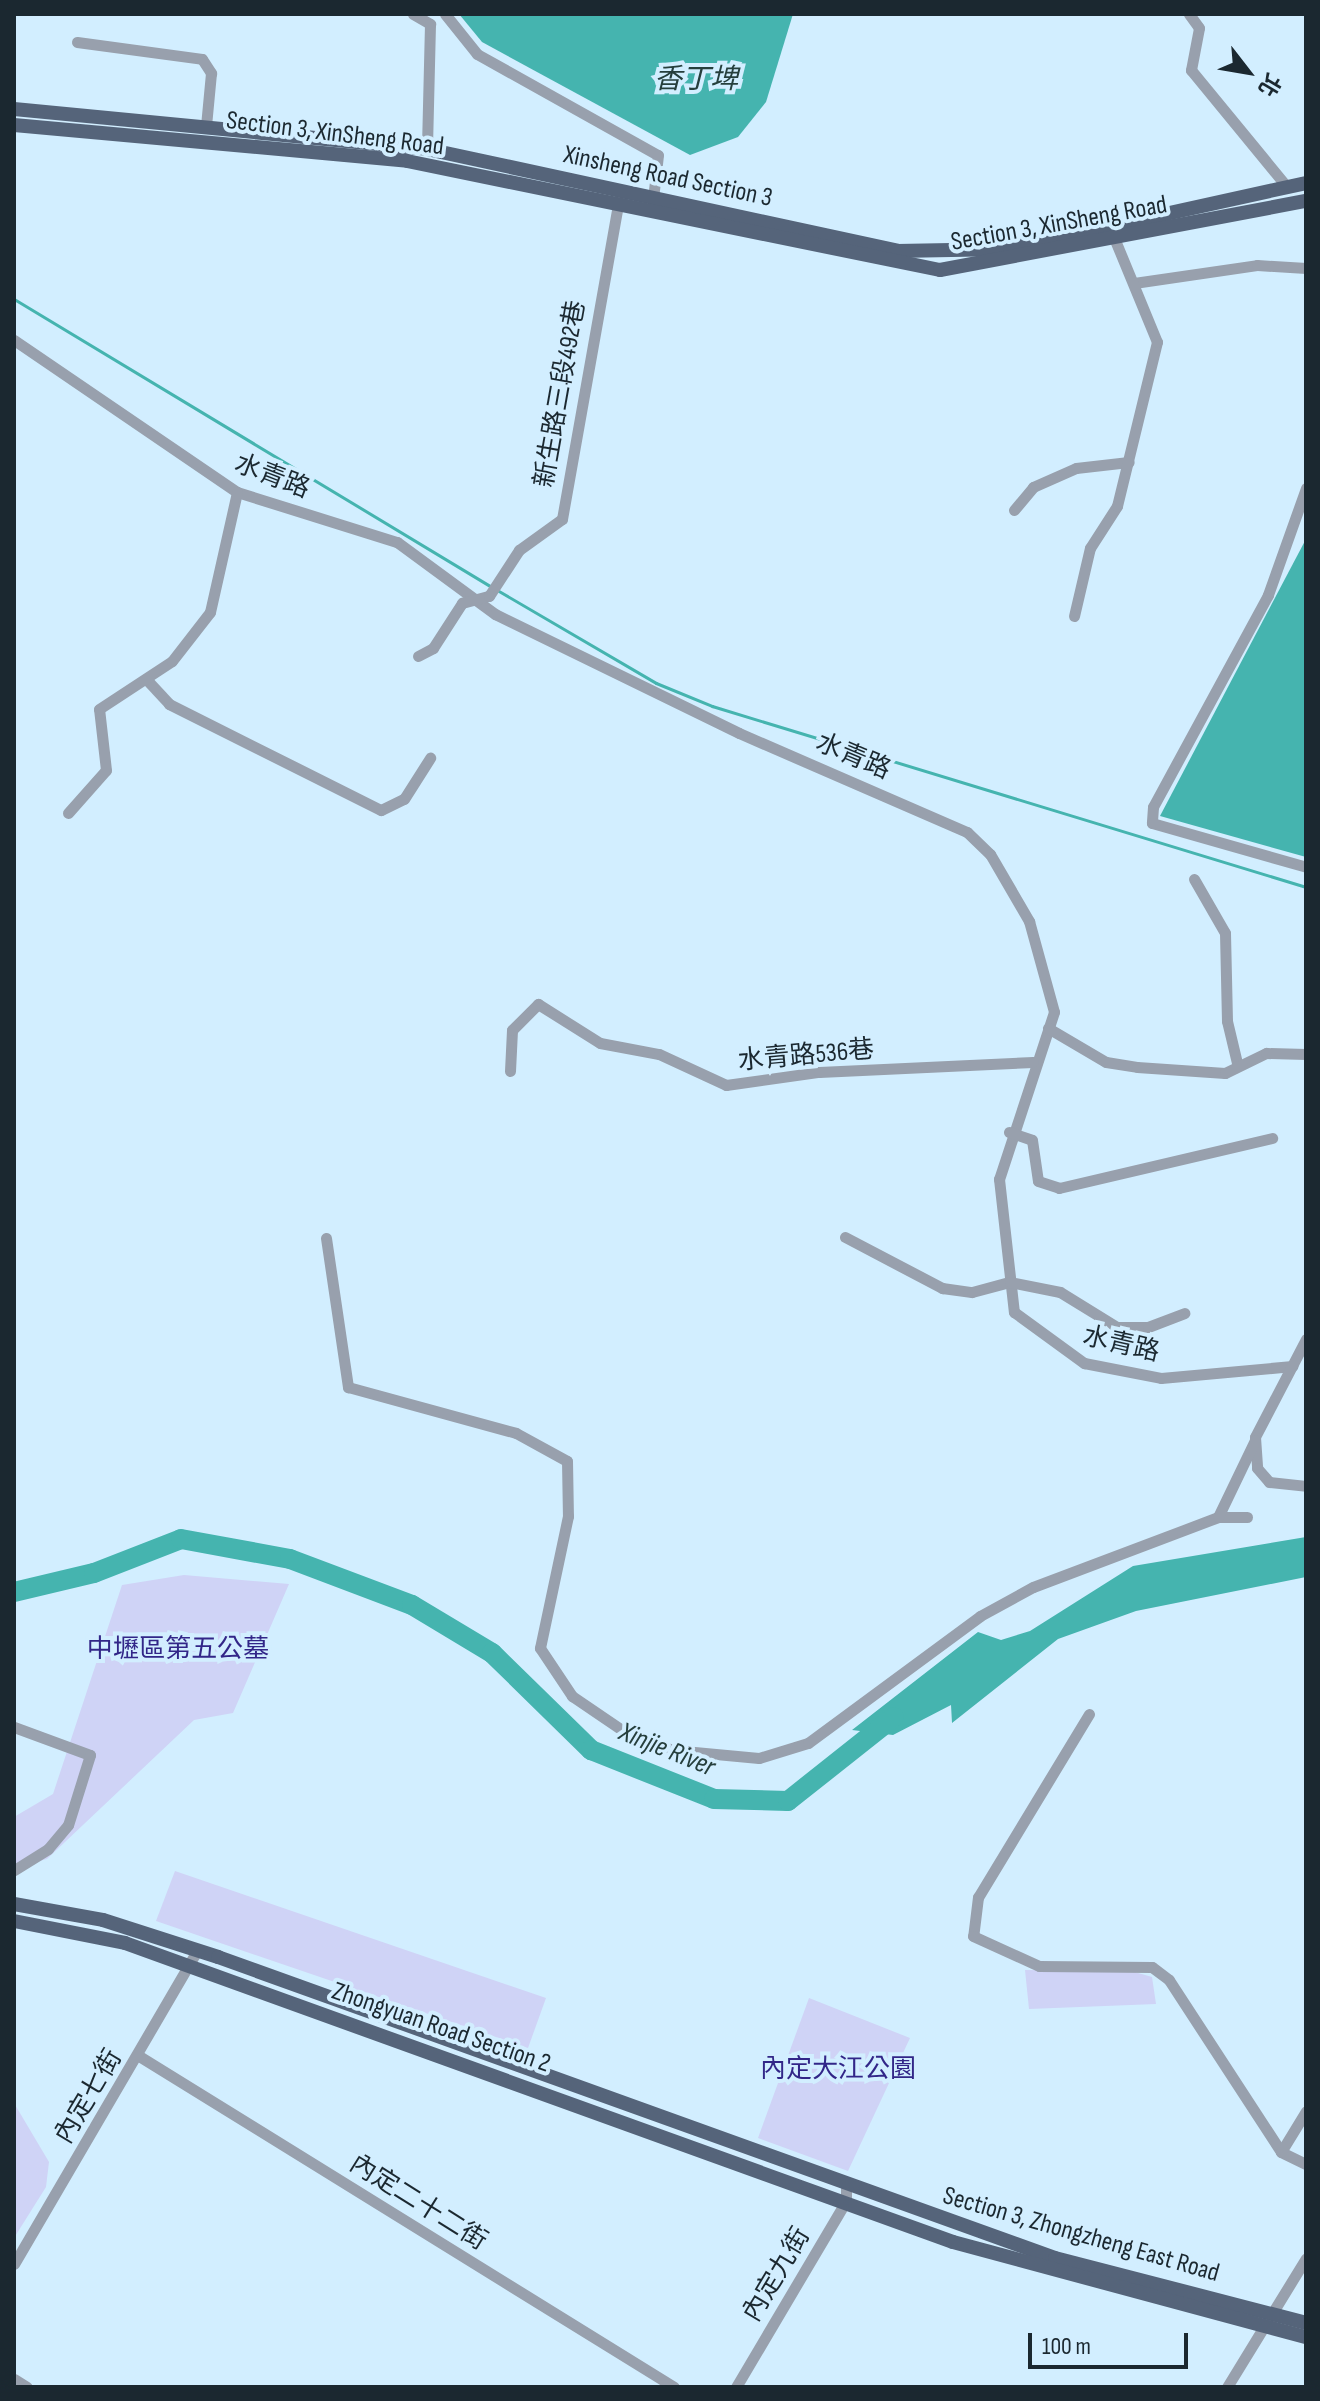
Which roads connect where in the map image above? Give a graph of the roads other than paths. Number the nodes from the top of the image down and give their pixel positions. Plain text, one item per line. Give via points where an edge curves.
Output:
1 (413, 14) edge
2 (445, 14) edge
3 (1189, 14) edge
4 (77, 42) dead end
5 (14, 109) edge
6 (14, 125) edge
7 (206, 126) junction
8 (427, 149) junction
9 (1306, 183) edge
10 (1287, 187) junction
11 (621, 192) junction
12 (653, 199) junction
13 (1306, 201) edge
14 (617, 208) junction
15 (1115, 240) junction
16 (1306, 268) edge
17 (1134, 283) junction
18 (14, 340) edge
19 (1129, 462) junction
20 (1306, 488) edge
21 (237, 492) junction
22 (1014, 510) dead end
23 (474, 601) junction
24 (1074, 616) dead end
25 (418, 656) dead end
26 (147, 680) junction
27 (430, 758) dead end
28 (68, 813) dead end
29 (1306, 867) edge
30 (1194, 879) dead end
31 (1048, 1028) junction
32 (1306, 1054) edge
33 (1033, 1062) junction
34 (1237, 1063) junction
35 (510, 1071) dead end
36 (1009, 1132) junction
37 (1272, 1138) dead end
38 (845, 1237) dead end
39 (326, 1238) dead end
40 (1010, 1282) junction
41 (1184, 1313) dead end
42 (1304, 1346) edge
43 (1292, 1366) junction
44 (1256, 1439) junction
45 (1306, 1486) edge
46 (1218, 1517) junction
47 (1247, 1517) dead end
48 (1089, 1714) dead end
49 (14, 1727) edge
50 (14, 1870) edge
51 (14, 1904) edge
52 (14, 1921) edge
53 (197, 1951) junction
54 (192, 1967) junction
55 (139, 2056) junction
56 (1306, 2111) edge
57 (1281, 2152) junction
58 (1306, 2164) edge
59 (846, 2183) junction
60 (846, 2201) junction
61 (1306, 2258) edge
62 (14, 2264) edge
63 (1268, 2320) junction
64 (1306, 2323) edge
65 (1306, 2337) edge
66 (14, 2379) edge
67 (27, 2387) edge
68 (674, 2387) edge
69 (736, 2387) edge
70 (1227, 2387) edge

1 - 8 street via 430,24
2 - 12 street via 477,54 658,155
3 - 10 street via 1199,28 1191,70
4 - 7 street via 202,59 211,73
5 - 7 main road, Xinsheng Road Section 3
6 - 14 main road, Section 3, XinSheng Road via 407,161
7 - 8 main road, Xinsheng Road Section 3
8 - 11 main road, Xinsheng Road Section 3
9 - 10 main road, Xinsheng Road Section 3
10 - 12 main road, Xinsheng Road Section 3 via 1006,249 957,253 897,251
11 - 12 main road, Xinsheng Road Section 3
11 - 14 street, 新生路三段492巷
13 - 15 main road, Section 3, XinSheng Road
14 - 15 main road, Section 3, XinSheng Road via 940,270
14 - 23 street, 新生路三段492巷 via 562,519 519,550 489,596
15 - 17 street
16 - 17 street via 1257,265
17 - 19 street via 1157,342
18 - 21 street, 水青路
19 - 22 street via 1076,468 1033,487
19 - 24 street via 1108,528 1090,548
20 - 29 street via 1268,595 1153,807 1152,823
21 - 23 street, 水青路 via 397,542
21 - 26 street via 210,612
23 - 25 street via 462,603 424,658
23 - 31 street, 水青路 via 635,685 967,832 990,854 1029,921 1054,1012
26 - 27 street via 169,704 381,810 404,799
26 - 28 street via 99,709 106,770
30 - 34 street via 1225,933 1227,1021
31 - 33 street, 水青路
31 - 34 street via 1106,1062 1225,1073
32 - 34 street
33 - 35 street, 水青路536巷 via 819,1072 726,1085 659,1054 600,1043 538,1004 525,1009 512,1030
33 - 36 street, 水青路
36 - 37 street via 1032,1140 1038,1181 1059,1188
36 - 40 street, 水青路 via 999,1179
38 - 40 street via 942,1288 972,1292
39 - 46 street via 348,1387 516,1433 567,1461 568,1516 540,1648 572,1696 628,1734 673,1750 759,1758 808,1743 980,1616 1033,1587
40 - 41 street via 1069,1295 1117,1327 1148,1327
40 - 43 street, 水青路 via 1014,1312 1034,1333 1084,1363 1161,1378
42 - 43 street
43 - 44 street
44 - 45 street via 1257,1468 1269,1482
44 - 46 street
46 - 47 street
48 - 57 street via 978,1897 973,1936 1039,1966 1152,1967 1169,1980
49 - 50 street via 90,1755 68,1825 48,1849
51 - 53 main road, Zhongyuan Road Section 2 via 103,1920
52 - 54 main road, Zhongyuan Road Section 2 via 101,1935
53 - 54 street, 內定七街
53 - 59 main road, Zhongyuan Road Section 2
54 - 55 street, 內定七街
54 - 60 main road, Zhongyuan Road Section 2
55 - 62 street, 內定七街
55 - 68 street, 內定二十二街
56 - 57 street
57 - 58 street
59 - 60 street
59 - 63 main road, Section 3, Zhongzheng East Road via 1055,2258
60 - 63 main road, Zhongyuan Road Section 2 via 953,2242
60 - 69 street, 內定九街
61 - 63 street
63 - 64 main road, Section 3, Zhongzheng East Road
63 - 65 main road, Section 3, Zhongzheng East Road
63 - 70 street
66 - 67 street

